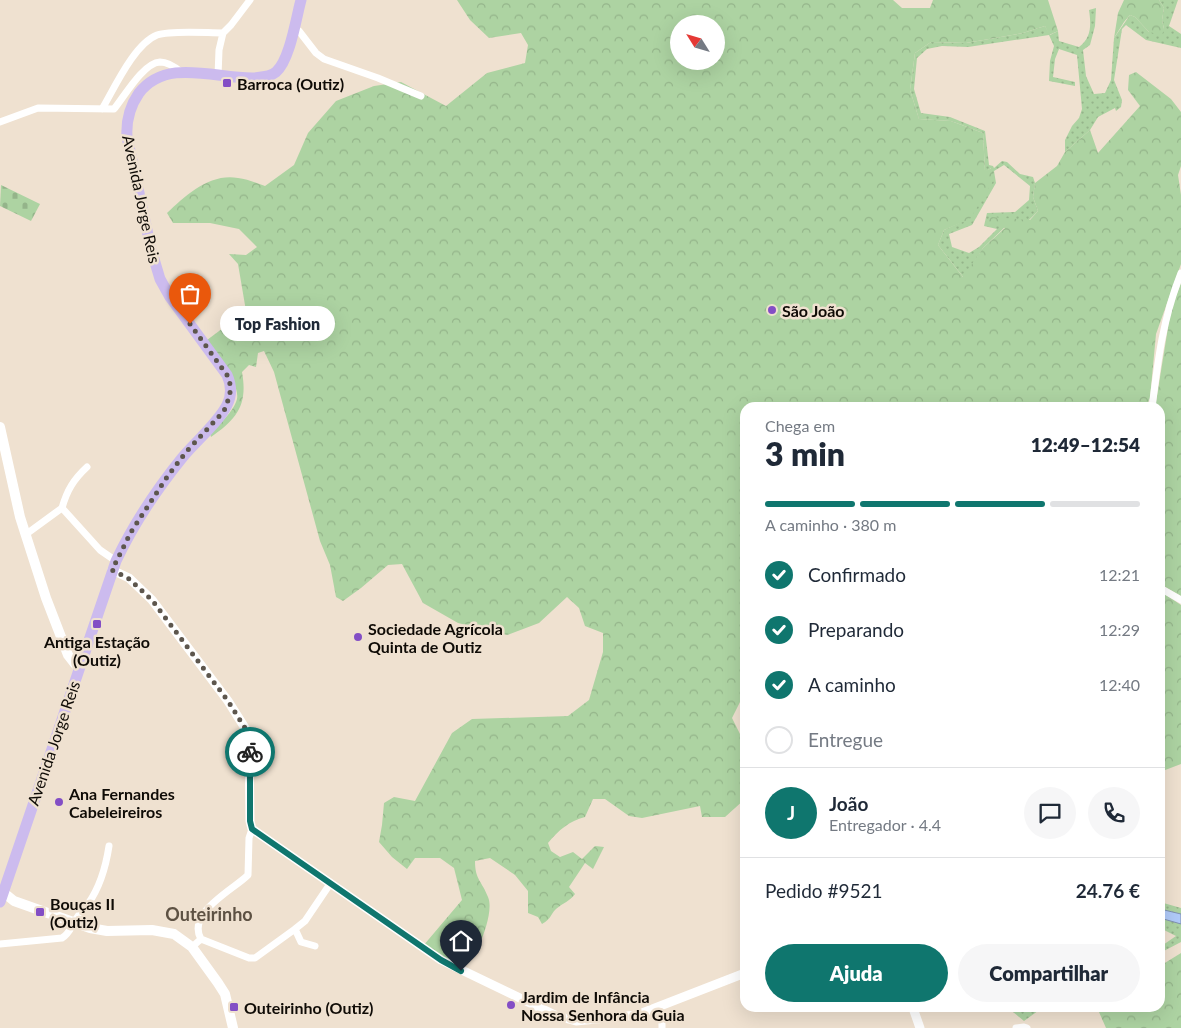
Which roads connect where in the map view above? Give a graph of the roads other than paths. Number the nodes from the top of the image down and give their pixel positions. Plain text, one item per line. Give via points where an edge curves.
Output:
1 (250, 0) edge
2 (301, 0) edge
3 (294, 28) junction
4 (223, 33) junction
5 (181, 72) junction
6 (218, 76) junction
7 (421, 96) dead end
8 (102, 109) junction
9 (0, 122) edge
10 (1181, 273) edge
11 (1153, 402) edge
12 (0, 426) edge
13 (87, 467) dead end
14 (62, 508) junction
15 (25, 535) junction
16 (114, 566) junction
17 (1165, 591) edge
18 (1181, 600) edge
19 (80, 665) junction
20 (252, 829) junction
21 (109, 846) dead end
22 (330, 884) junction
23 (1, 899) edge
24 (77, 922) junction
25 (295, 929) junction
26 (201, 939) junction
27 (0, 944) edge
28 (315, 946) dead end
29 (192, 948) junction
30 (740, 975) edge
31 (654, 1009) junction
32 (914, 1012) edge
33 (233, 1028) edge
34 (662, 1028) edge
35 (920, 1028) edge
36 (1016, 1028) edge
37 (1027, 1028) edge

1 - 4 street
2 - 3 main road, Avenida Jorge Reis
3 - 6 main road, Avenida Jorge Reis via 285,58 276,72 259,78
3 - 7 street via 324,59
4 - 6 street via 218,50
4 - 8 street via 166,33 156,36 134,56
5 - 6 main road, Avenida Jorge Reis
5 - 8 street via 165,63 154,64 144,70 114,109
5 - 16 main road, Avenida Jorge Reis via 162,75 143,89 130,110 127,136 150,249 160,279 227,375 230,395 224,411 167,477 131,532
8 - 9 street via 38,108
10 - 11 street via 1170,300 1159,349
12 - 15 main road
13 - 14 street via 73,480
14 - 15 street
14 - 16 street
15 - 19 main road via 68,655
16 - 19 main road, Avenida Jorge Reis
16 - 20 street via 152,600 245,728 250,743
17 - 18 street
19 - 23 main road, Avenida Jorge Reis
20 - 22 street
20 - 26 street via 248,875 210,904 199,922 197,933
21 - 24 street via 98,886
22 - 25 street via 305,921
22 - 31 street via 441,960 557,1016 576,1021 636,1015
23 - 24 main road
24 - 27 street via 62,938
24 - 29 main road via 107,931 162,930 174,934
25 - 26 street via 255,958
25 - 28 street via 301,942
26 - 29 street
29 - 33 main road via 225,994
30 - 31 street
31 - 34 street
32 - 35 street
36 - 37 street

